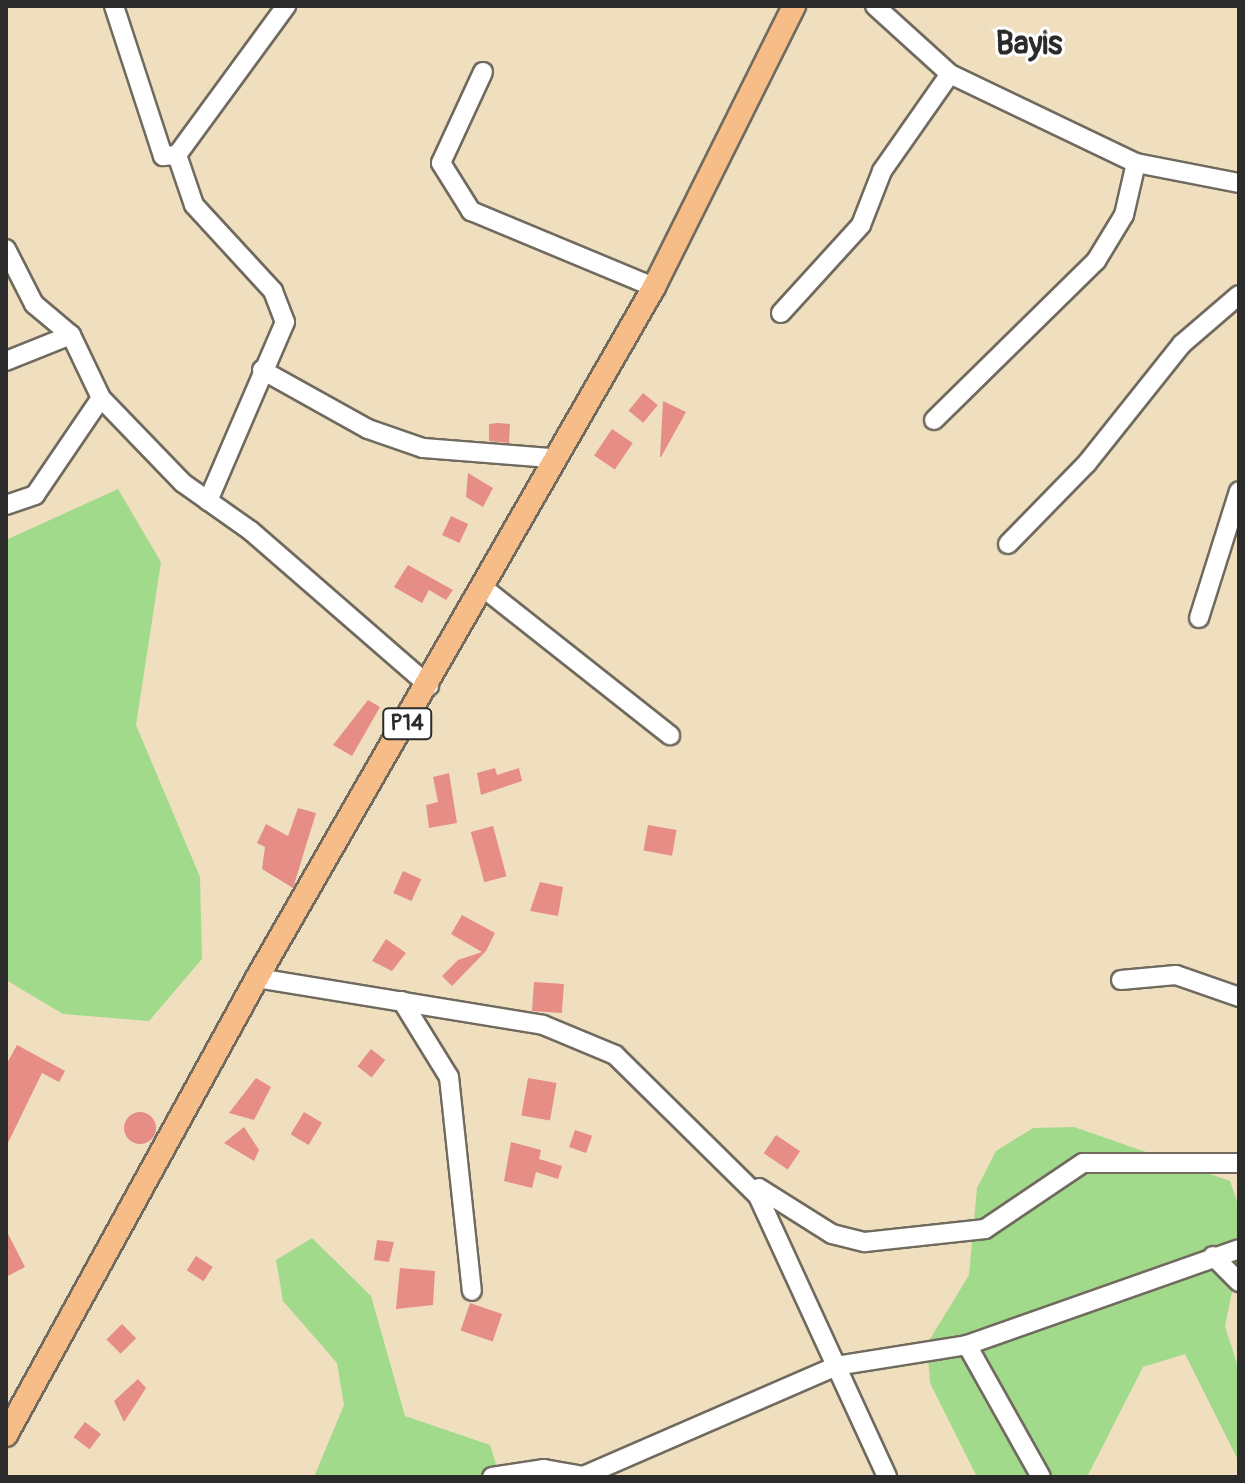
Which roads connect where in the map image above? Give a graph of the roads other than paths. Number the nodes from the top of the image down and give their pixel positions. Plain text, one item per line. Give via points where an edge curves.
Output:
1 (115, 6) edge
2 (286, 6) edge
3 (794, 6) edge
4 (875, 6) edge
5 (483, 72) dead end
6 (950, 74) junction
7 (177, 155) junction
8 (1136, 163) junction
9 (1239, 183) edge
10 (6, 249) edge
11 (654, 287) junction
12 (1239, 295) edge
13 (781, 313) dead end
14 (71, 335) junction
15 (6, 361) edge
16 (262, 370) junction
17 (101, 398) junction
18 (934, 420) dead end
19 (551, 458) junction
20 (1239, 491) edge
21 (208, 501) junction
22 (6, 505) edge
23 (1008, 544) dead end
24 (481, 586) junction
25 (1199, 618) dead end
26 (429, 686) junction
27 (670, 735) dead end
28 (257, 978) junction
29 (1121, 980) dead end
30 (1239, 997) edge
31 (402, 1001) junction
32 (1239, 1163) edge
33 (738, 1170) junction
34 (1239, 1249) edge
35 (1213, 1256) junction
36 (1239, 1282) edge
37 (472, 1291) dead end
38 (967, 1345) junction
39 (836, 1366) junction
40 (6, 1435) edge
41 (582, 1476) edge
42 (492, 1477) edge
43 (887, 1477) edge
44 (1041, 1477) edge

1 - 7 street via 152,130 163,156
2 - 7 street
3 - 11 main road, P14
4 - 6 street
5 - 11 street via 441,163 471,211
6 - 8 street
6 - 13 street via 882,171 861,225
7 - 16 street via 194,205 255,269 283,313 282,336
8 - 9 street
8 - 18 street via 1124,215 1096,261
10 - 14 street via 34,304
11 - 19 main road, P14
12 - 23 street via 1194,330 1087,463
14 - 15 street
14 - 17 street
16 - 19 street via 368,429 423,448
16 - 21 street
17 - 21 street
17 - 22 street via 35,495
19 - 24 main road, P14
20 - 25 street
21 - 26 street
24 - 26 main road, P14
24 - 27 street
26 - 28 main road, P14
28 - 31 street
28 - 40 main road, P14
29 - 30 street via 1176,975
31 - 33 street via 587,1039 642,1077
31 - 37 street via 449,1077
32 - 33 street via 1083,1163 985,1229 865,1242 832,1234
33 - 39 street via 776,1227
34 - 35 street
35 - 36 street
35 - 38 street
38 - 39 street
38 - 44 street
39 - 41 street
39 - 43 street
41 - 42 street via 544,1469

